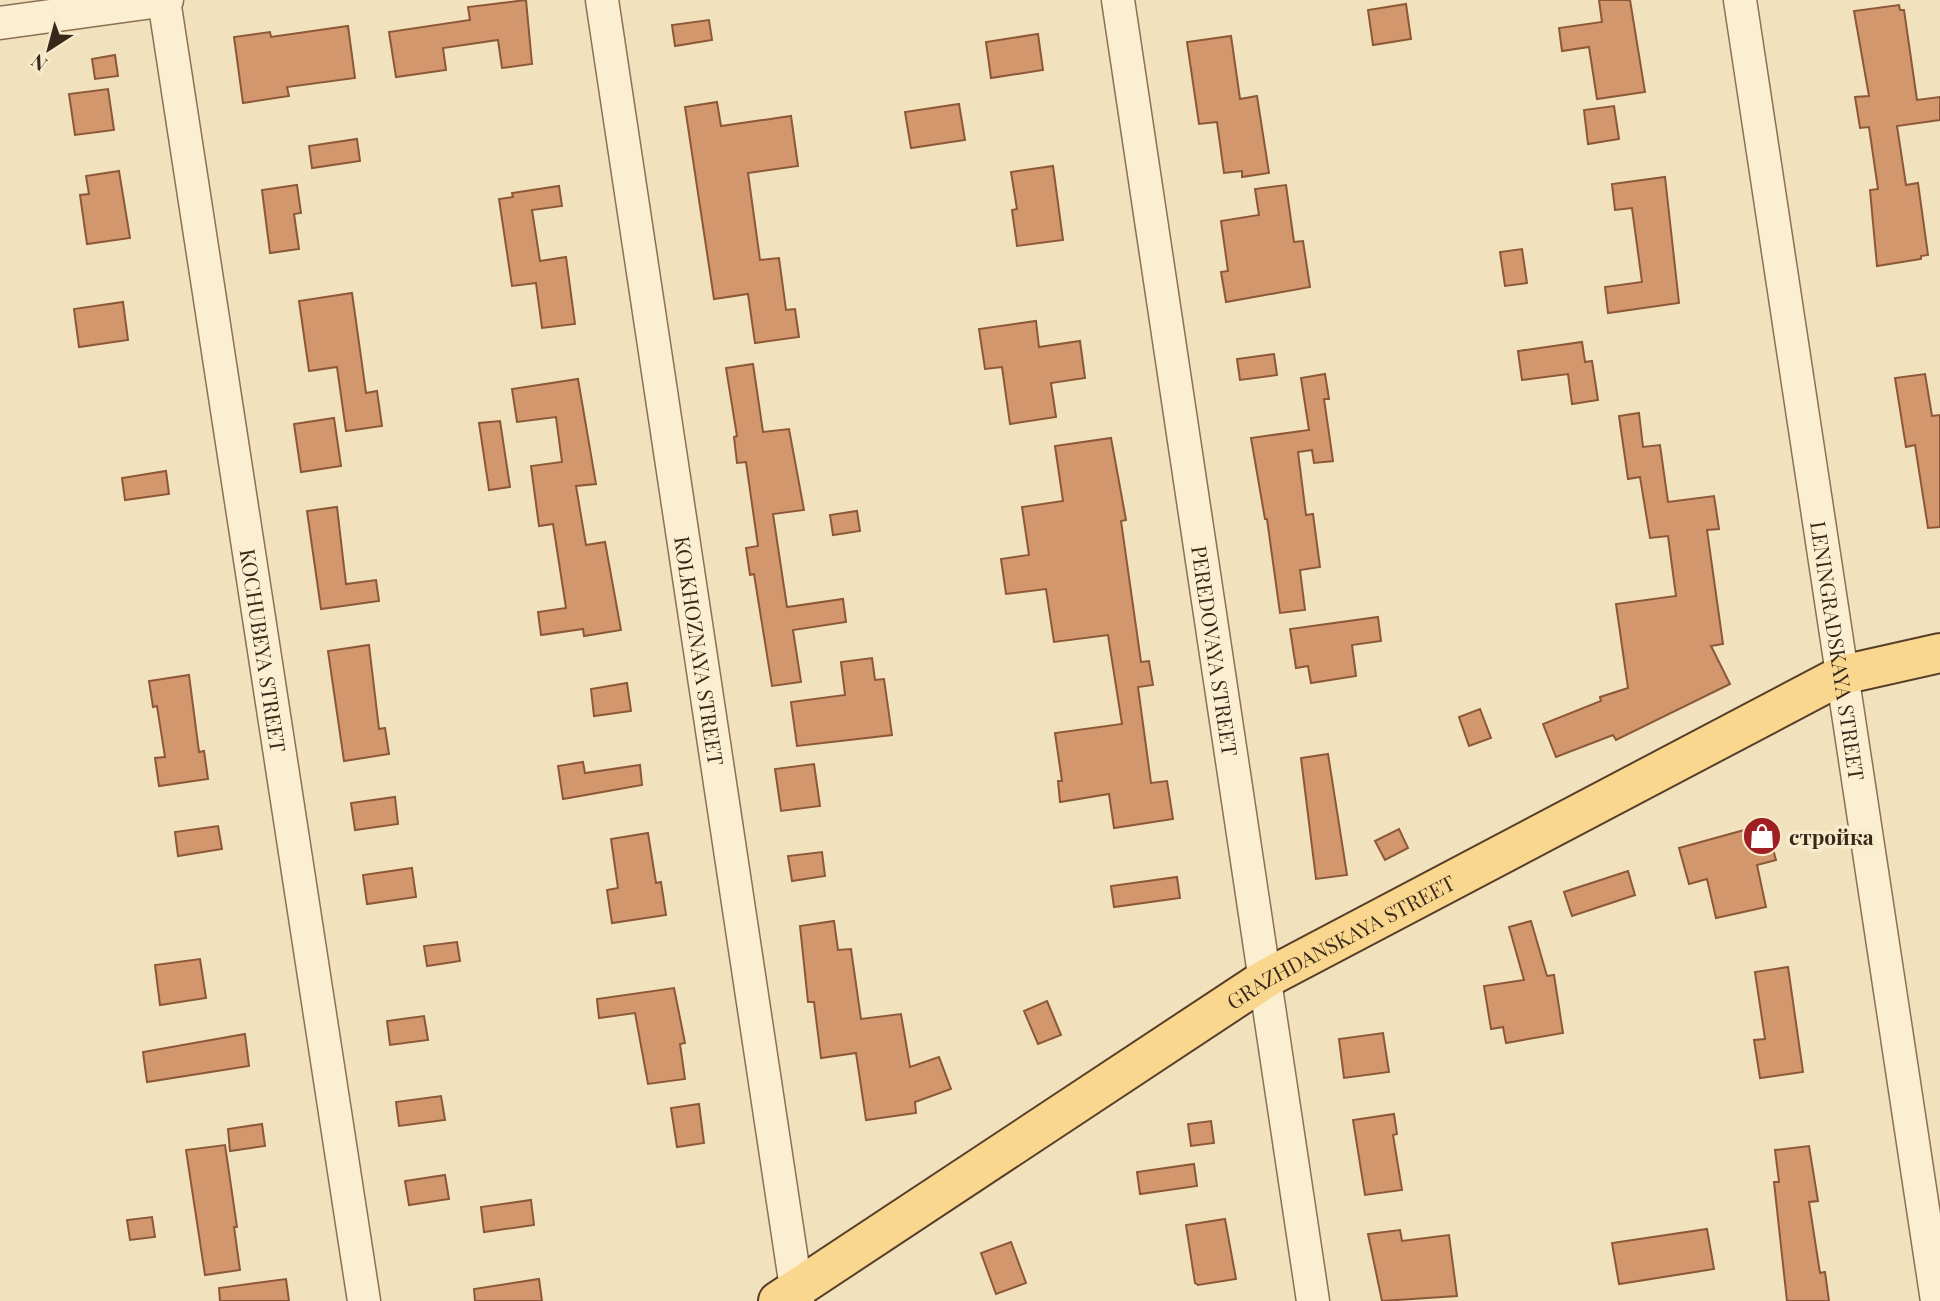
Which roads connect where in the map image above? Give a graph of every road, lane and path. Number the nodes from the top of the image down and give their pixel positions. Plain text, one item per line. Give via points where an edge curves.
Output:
1 (165, 0) edge
2 (602, 0) edge
3 (1118, 0) edge
4 (1740, 0) edge
5 (0, 23) edge
6 (1940, 653) edge
7 (1842, 675) junction
8 (1265, 979) junction
9 (791, 1297) edge
10 (364, 1301) edge
11 (1313, 1301) edge
12 (1937, 1301) edge

1 - 5 street
1 - 10 street, KOCHUBEYA STREET
2 - 9 street, KOLKHOZNAYA STREET
3 - 8 street, PEREDOVAYA STREET
4 - 7 street, LENINGRADSKAYA STREET
6 - 7 main road, GRAZHDANSKAYA STREET
7 - 8 main road, GRAZHDANSKAYA STREET
7 - 12 street, LENINGRADSKAYA STREET
8 - 9 main road, GRAZHDANSKAYA STREET
8 - 11 street, PEREDOVAYA STREET

